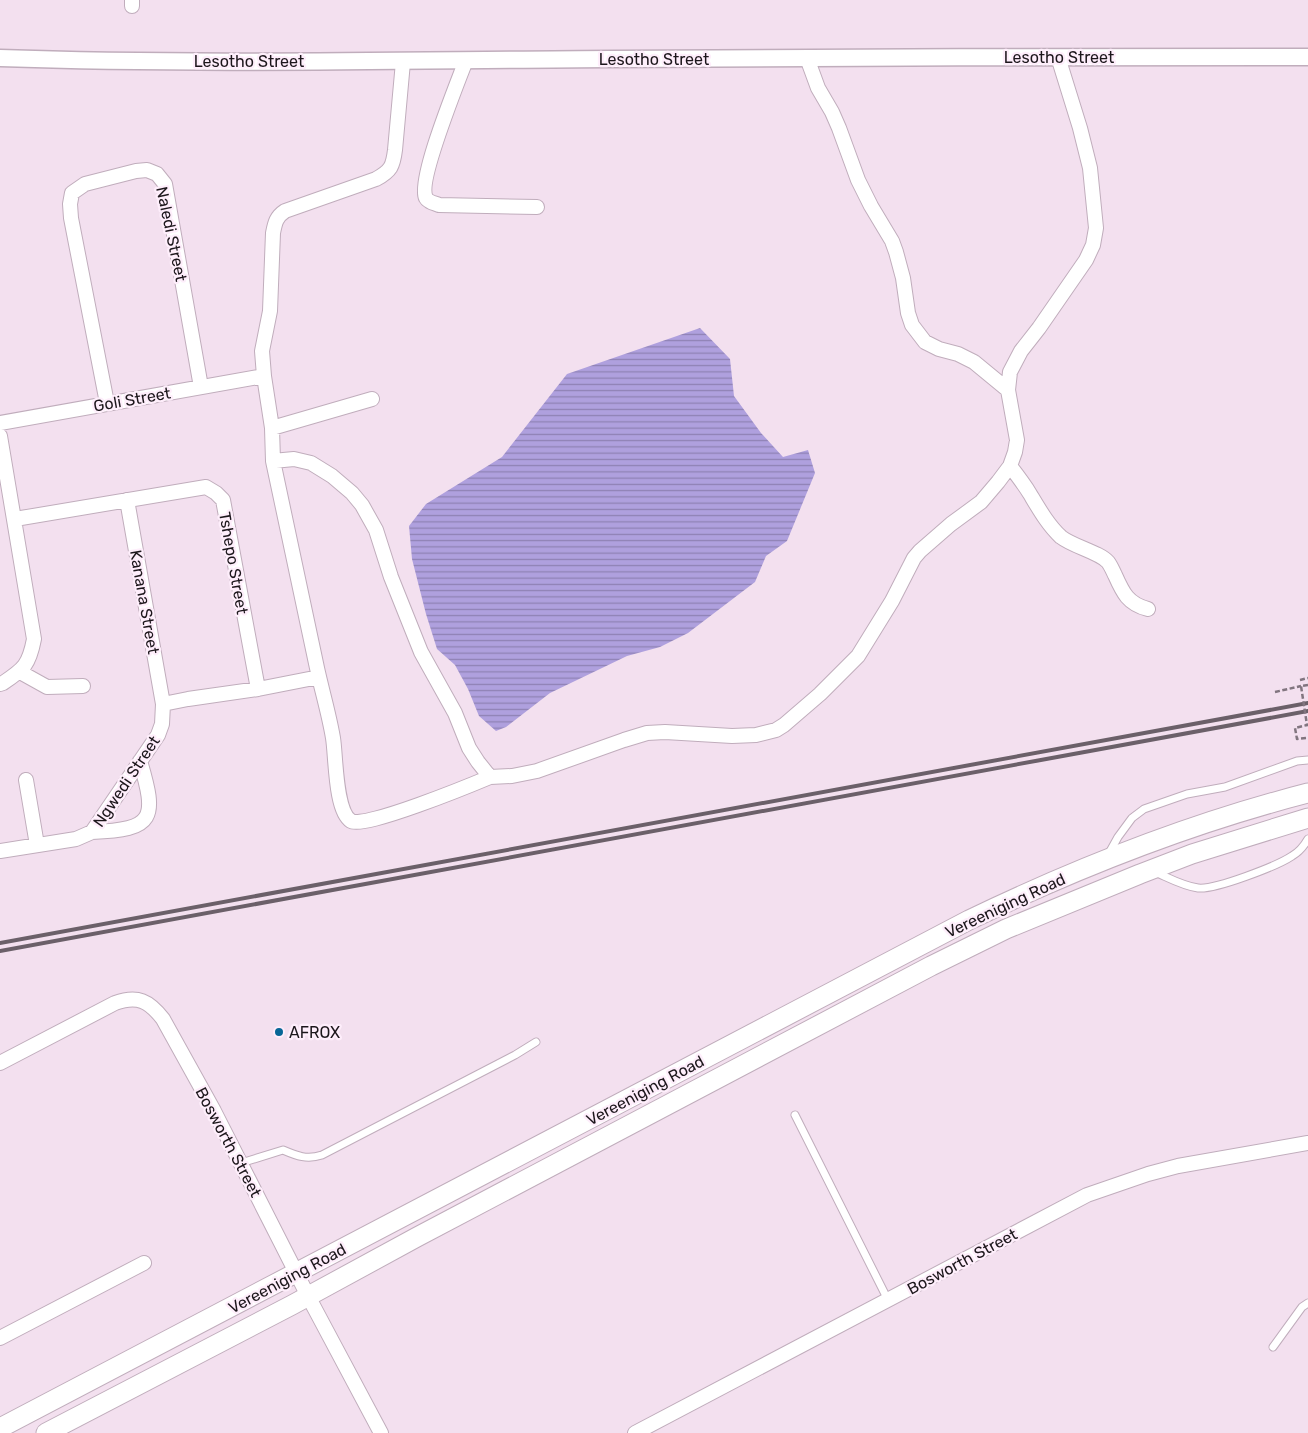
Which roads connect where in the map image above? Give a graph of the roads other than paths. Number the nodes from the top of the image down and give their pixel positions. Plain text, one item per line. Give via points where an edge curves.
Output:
1 (1308, 56) edge
2 (0, 58) edge
3 (807, 58) junction
4 (1058, 58) junction
5 (466, 60) junction
6 (403, 62) junction
7 (537, 207) dead end
8 (264, 376) junction
9 (201, 387) junction
10 (1008, 390) junction
11 (372, 399) dead end
12 (107, 403) junction
13 (0, 422) edge
14 (272, 428) junction
15 (0, 436) edge
16 (273, 461) junction
17 (1010, 466) junction
18 (127, 500) junction
19 (15, 519) junction
20 (1148, 609) dead end
21 (20, 672) junction
22 (319, 677) junction
23 (0, 684) edge
24 (83, 686) dead end
25 (258, 690) junction
26 (163, 704) junction
27 (1308, 760) edge
28 (140, 761) junction
29 (490, 777) junction
30 (26, 780) dead end
31 (1308, 793) edge
32 (1308, 818) edge
33 (92, 832) junction
34 (1308, 839) edge
35 (37, 845) junction
36 (0, 851) edge
37 (1104, 862) junction
38 (1150, 870) junction
39 (536, 1042) dead end
40 (0, 1063) edge
41 (795, 1115) dead end
42 (1308, 1143) edge
43 (241, 1163) junction
44 (144, 1263) dead end
45 (297, 1273) junction
46 (308, 1296) junction
47 (888, 1300) junction
48 (1308, 1303) edge
49 (0, 1338) edge
50 (1272, 1347) dead end
51 (0, 1428) edge
52 (652, 1429) edge
53 (378, 1432) edge
54 (46, 1433) edge
55 (635, 1433) edge

1 - 4 street, Lesotho Street
2 - 6 street, Lesotho Street
3 - 4 street, Lesotho Street
3 - 5 street, Lesotho Street
3 - 10 street via 839,128 858,180 892,241 912,325 925,342 974,362
4 - 10 street via 1090,168 1096,228 1086,260 1016,360 1010,372
5 - 6 street, Lesotho Street
5 - 7 street via 434,148 425,197 439,205
6 - 8 street via 395,150 390,169 376,179 285,211 276,221 270,311 262,351
8 - 9 street, Goli Street
8 - 14 street
9 - 12 street, Goli Street
9 - 12 street, Naledi Street via 165,184 157,174 147,170 136,171 84,184 72,193 70,204
10 - 17 street via 1017,440
11 - 14 street
12 - 13 street, Goli Street
14 - 16 street
15 - 19 street
16 - 22 street
16 - 29 street via 294,459 311,463 332,476 362,505 376,530 421,652 455,713 469,748
17 - 20 street via 1053,529 1082,549 1107,560 1129,600
17 - 29 street via 981,502 914,558 892,602 858,656 820,694 776,730 732,736 647,734 537,771
18 - 19 street, Tshepo Street
18 - 25 street, Tshepo Street via 206,487 223,500
18 - 26 street, Kanana Street
19 - 21 street via 34,639 30,657
21 - 23 street
21 - 24 street via 47,687
22 - 25 street
22 - 29 street via 334,742 340,804 351,822 400,812
25 - 26 street
26 - 28 street, Ngwedi Street via 158,735
27 - 37 lane via 1144,809 1132,818
28 - 33 street, Ngwedi Street
28 - 33 street via 150,805 144,820 126,830
30 - 35 street
31 - 37 main road, Vereeniging Road via 1190,829
32 - 38 main road, Vereeniging Road
33 - 35 street, Ngwedi Street via 76,839
34 - 38 lane via 1302,848 1283,861 1212,886 1199,888
35 - 36 street, Ngwedi Street
37 - 45 main road, Vereeniging Road via 969,920
38 - 46 main road, Vereeniging Road via 1006,929 931,966
39 - 43 lane via 322,1155 302,1157 284,1150
40 - 43 street, Bosworth Street via 107,1006 124,1000 145,1002 163,1020
41 - 47 lane
42 - 47 street, Bosworth Street via 1178,1166 1116,1184 1087,1195
43 - 45 street, Bosworth Street
44 - 49 street
45 - 46 street, Bosworth Street
45 - 51 main road, Vereeniging Road
46 - 53 street, Bosworth Street
46 - 54 main road, Vereeniging Road
47 - 52 street, Bosworth Street
48 - 50 lane
52 - 55 street, Bosworth Street

